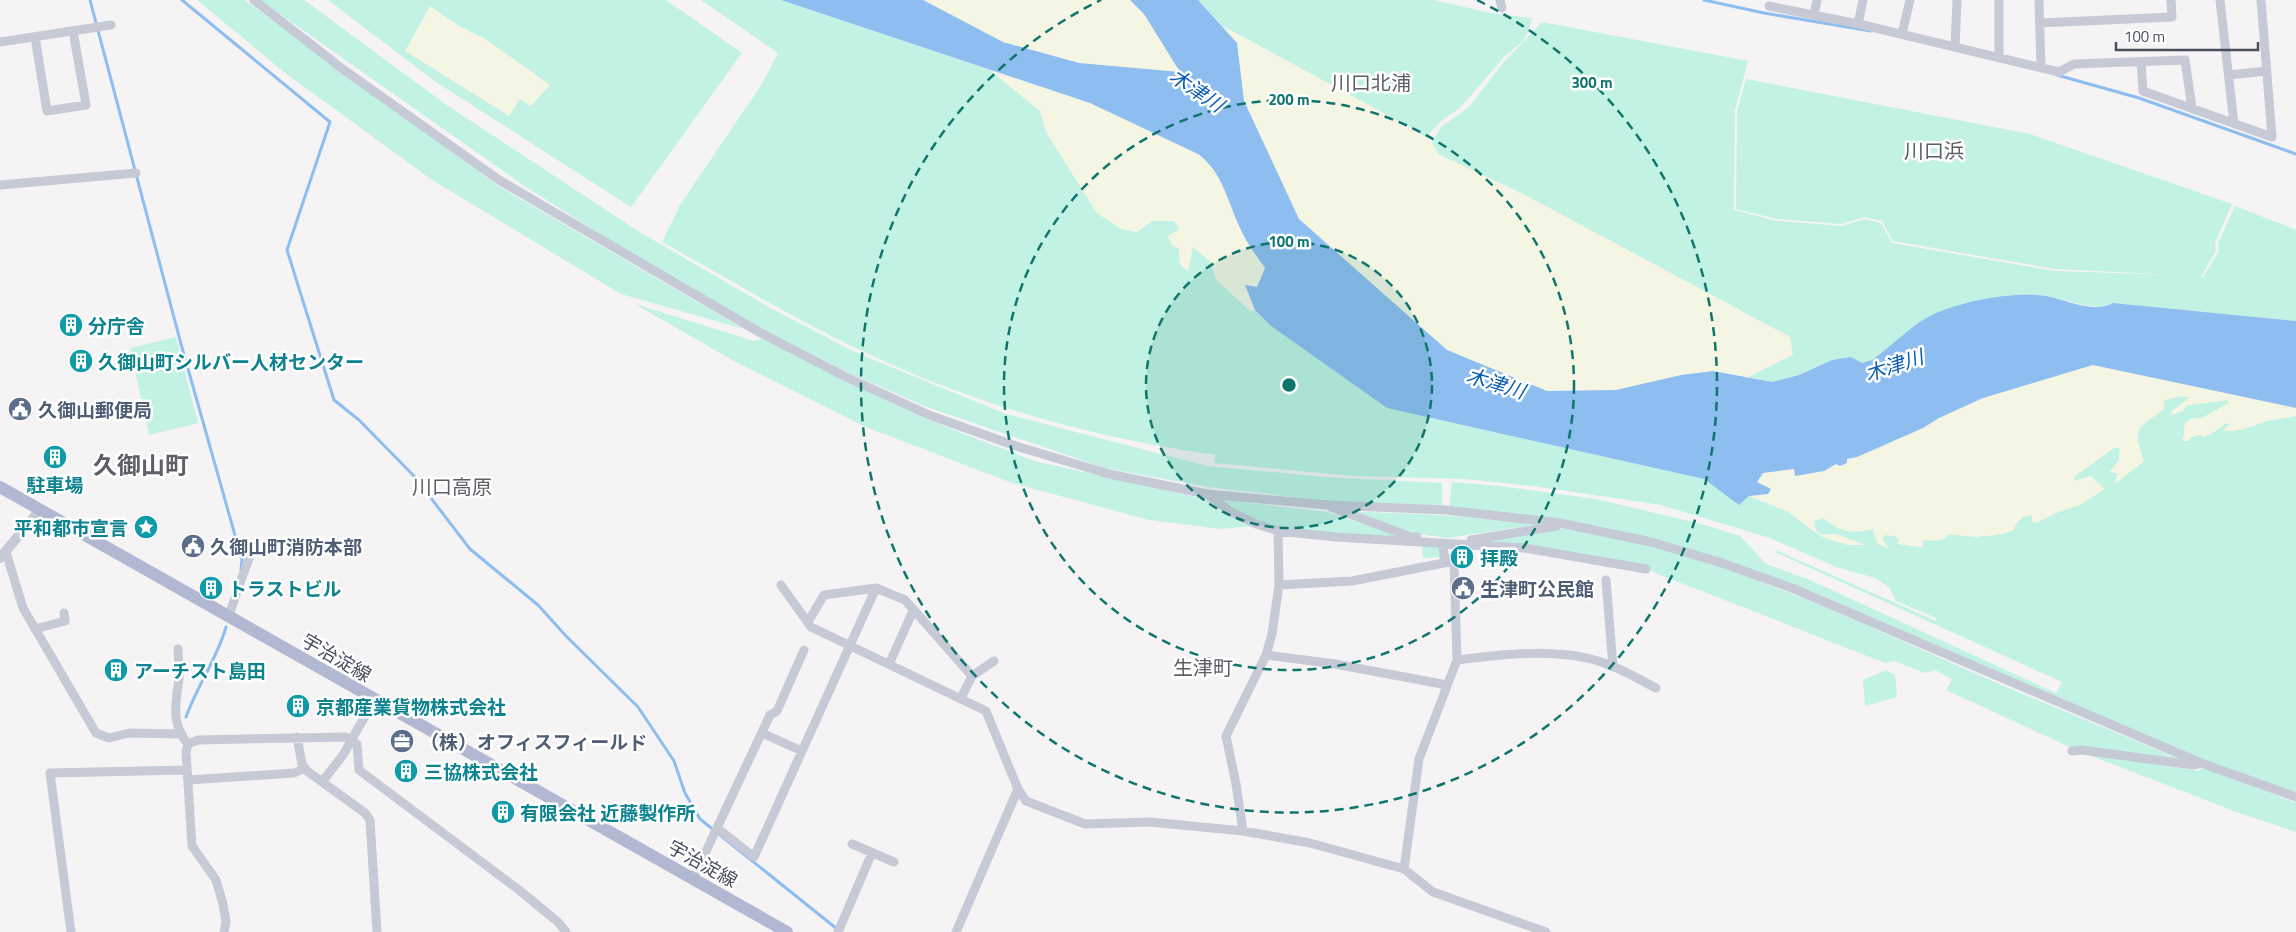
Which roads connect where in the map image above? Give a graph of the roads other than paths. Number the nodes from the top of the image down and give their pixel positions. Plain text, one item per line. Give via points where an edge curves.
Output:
1 (254, 0) edge
2 (1789, 0) edge
3 (1818, 0) edge
4 (1863, 0) edge
5 (1910, 0) edge
6 (1957, 0) edge
7 (1999, 0) edge
8 (2039, 0) edge
9 (2171, 0) edge
10 (2220, 0) edge
11 (2261, 0) edge
12 (1769, 6) dead end
13 (1788, 10) junction
14 (1814, 15) junction
15 (2040, 23) junction
16 (1858, 24) junction
17 (111, 25) dead end
18 (73, 31) junction
19 (1902, 34) junction
20 (34, 37) junction
21 (0, 42) edge
22 (1955, 47) junction
23 (1999, 58) junction
24 (2141, 62) junction
25 (2041, 68) junction
26 (2266, 71) junction
27 (2229, 75) junction
28 (2192, 108) junction
29 (2234, 124) junction
30 (136, 173) dead end
31 (0, 185) edge
32 (0, 488) edge
33 (1207, 494) junction
34 (1328, 505) junction
35 (39, 511) junction
36 (1560, 523) junction
37 (1278, 531) junction
38 (1443, 543) junction
39 (252, 550) dead end
40 (3, 555) edge
41 (1454, 562) junction
42 (1646, 569) dead end
43 (1606, 580) dead end
44 (781, 585) dead end
45 (1279, 585) junction
46 (876, 588) junction
47 (913, 611) junction
48 (64, 612) dead end
49 (229, 617) junction
50 (808, 622) junction
51 (35, 629) junction
52 (850, 646) junction
53 (178, 649) dead end
54 (804, 650) dead end
55 (1266, 655) junction
56 (1457, 660) junction
57 (994, 662) dead end
58 (889, 664) junction
59 (1613, 667) junction
60 (972, 676) junction
61 (1447, 685) junction
62 (1656, 688) dead end
63 (961, 698) junction
64 (374, 700) junction
65 (762, 733) junction
66 (182, 734) junction
67 (297, 737) junction
68 (351, 740) junction
69 (188, 744) junction
70 (802, 751) junction
71 (2072, 752) dead end
72 (2201, 763) junction
73 (305, 768) junction
74 (187, 770) junction
75 (188, 780) junction
76 (322, 782) junction
77 (1018, 789) junction
78 (2296, 797) edge
79 (717, 828) junction
80 (1243, 831) junction
81 (852, 844) dead end
82 (872, 853) junction
83 (894, 862) dead end
84 (1404, 869) junction
85 (693, 879) junction
86 (71, 932) edge
87 (224, 932) edge
88 (377, 932) edge
89 (566, 932) edge
90 (788, 932) edge
91 (838, 932) edge
92 (956, 932) edge
93 (1546, 932) edge

1 - 33 street via 344,70 499,180 759,332 929,415 1109,474
2 - 13 street
3 - 14 street
4 - 16 street
5 - 19 street
6 - 22 street
7 - 23 street
8 - 15 street
9 - 15 street via 2172,17
10 - 27 street
11 - 26 street
12 - 13 street
13 - 14 street
14 - 16 street
15 - 25 street
16 - 19 street
17 - 18 street
18 - 20 street
18 - 20 street via 86,105 46,111
19 - 22 street
20 - 21 street
22 - 23 street
23 - 25 street
24 - 25 street via 2074,64 2059,72
24 - 28 street via 2143,91
24 - 28 street via 2185,60
26 - 27 street
26 - 29 street via 2272,137
27 - 29 street
28 - 29 street
30 - 31 street
32 - 35 main road, 宇治淀線
33 - 34 street
33 - 37 street via 1231,512
34 - 36 street via 1446,510
34 - 38 street via 1411,537
35 - 40 street
35 - 49 main road, 宇治淀線
36 - 38 street via 1559,526
36 - 72 street via 1651,542 1792,588
37 - 38 street
37 - 45 street
38 - 41 street via 1444,557
38 - 42 street via 1524,548
39 - 49 street
40 - 51 street
41 - 45 street via 1352,581
41 - 56 street
43 - 59 street
44 - 50 street
45 - 55 street
46 - 47 street via 905,600
46 - 50 street via 824,595
46 - 52 street
47 - 58 street
47 - 60 street
48 - 51 street via 65,621
49 - 64 main road, 宇治淀線
50 - 52 street via 811,627
51 - 66 street via 96,733 109,738 129,733
52 - 58 street
52 - 70 street
53 - 66 street via 175,708
54 - 65 street via 777,711 770,715
55 - 61 street
55 - 80 street via 1226,736
56 - 59 street via 1552,654 1580,657
56 - 61 street
57 - 60 street
58 - 63 street
59 - 62 street
60 - 63 street
61 - 84 street via 1419,759
63 - 77 street via 986,710
64 - 68 street
64 - 85 main road, 宇治淀線
65 - 70 street
65 - 79 street
66 - 69 street
67 - 68 street via 346,737
67 - 69 street via 198,740
67 - 73 street
68 - 76 street
68 - 89 street via 357,744 359,770 519,890
69 - 74 street
70 - 79 street via 754,857
71 - 72 street via 2081,750 2193,765
72 - 78 street
73 - 75 street via 294,773
73 - 76 street
74 - 75 street
74 - 86 street via 50,774
75 - 87 street via 192,846 216,880 226,922
76 - 88 street via 366,813 370,820
77 - 80 street via 1026,801 1085,824 1150,822
77 - 92 street
79 - 85 street
80 - 84 street via 1310,843
81 - 82 street
82 - 83 street
82 - 91 street
84 - 93 street via 1433,892
85 - 90 main road, 宇治淀線

